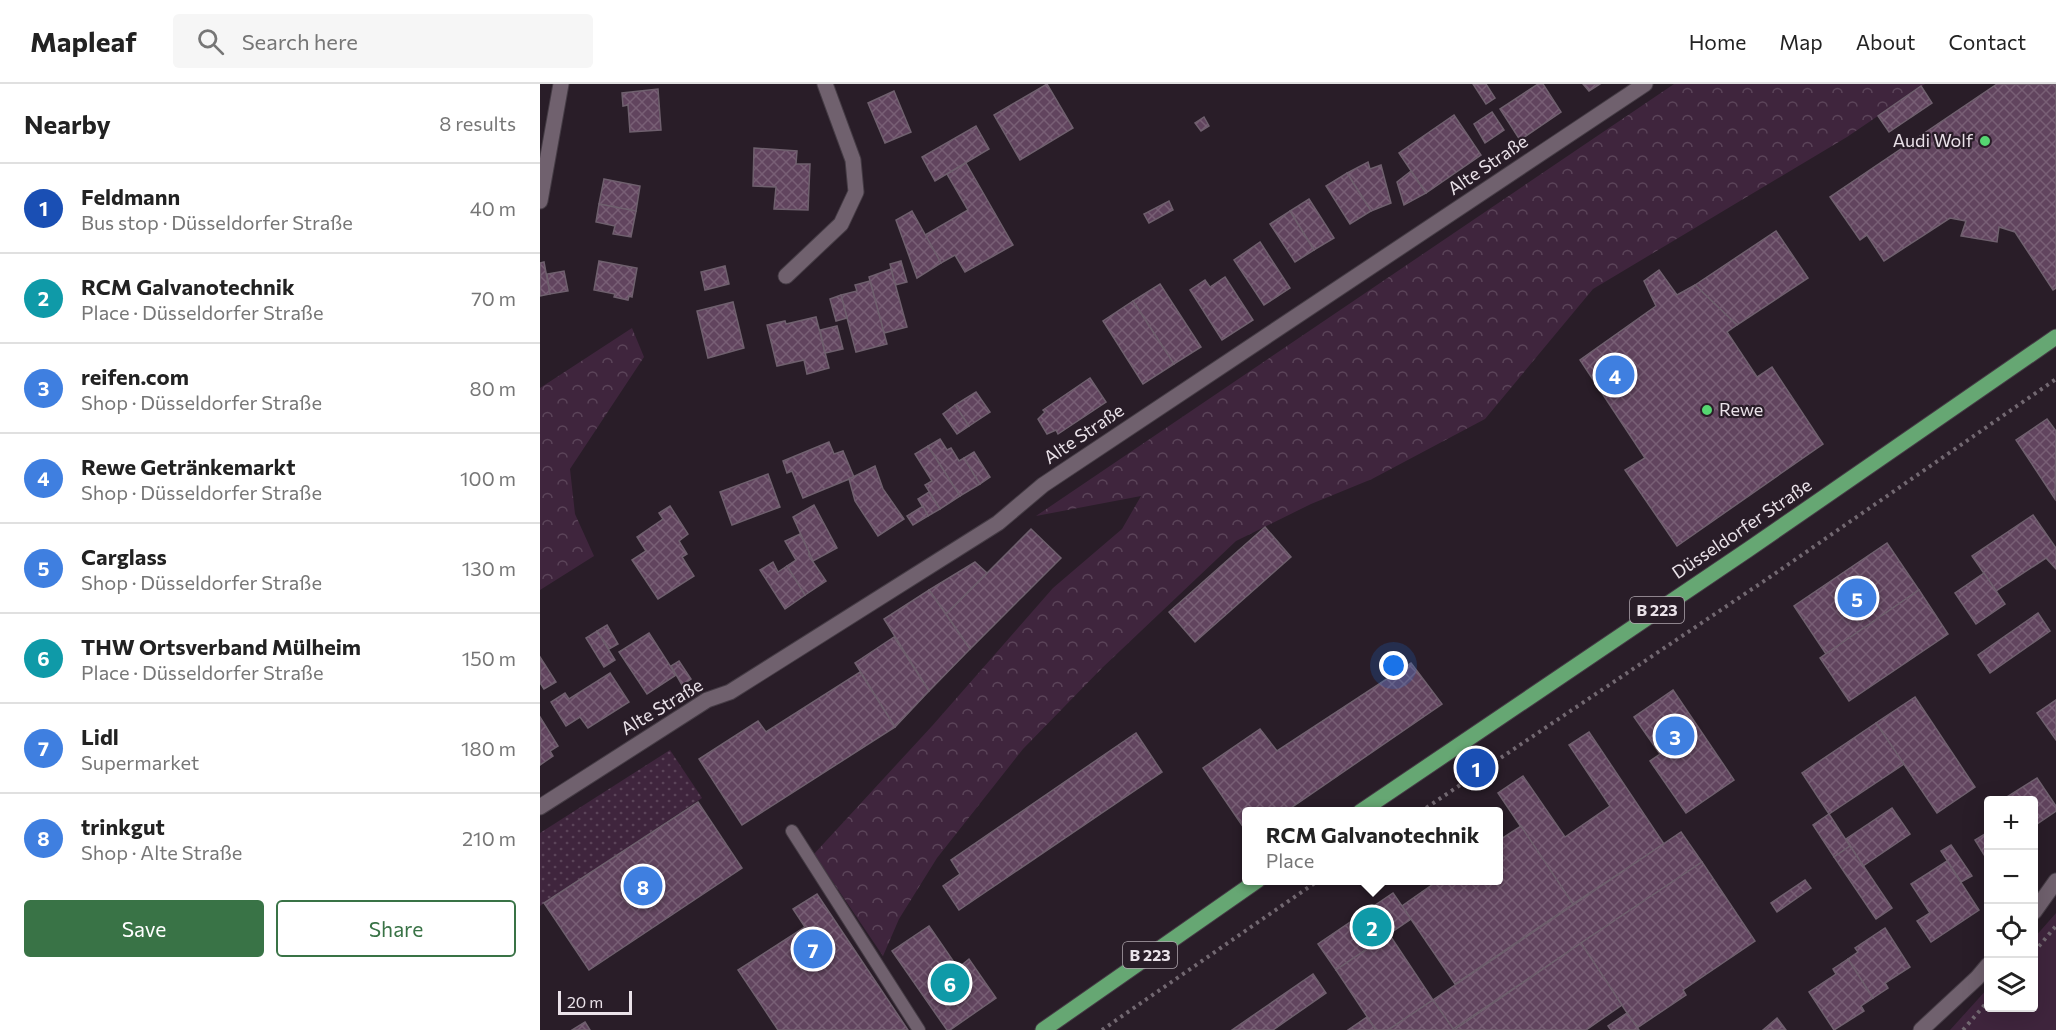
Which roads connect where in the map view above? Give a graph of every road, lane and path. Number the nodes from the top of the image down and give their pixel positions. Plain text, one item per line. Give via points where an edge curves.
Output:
1 (561, 84) edge
2 (825, 84) edge
3 (1645, 84) edge
4 (540, 201) edge
5 (786, 276) dead end
6 (2056, 337) edge
7 (2056, 379) edge
8 (540, 807) edge
9 (1367, 807) edge
10 (1427, 807) edge
11 (792, 831) dead end
12 (2056, 881) edge
13 (1251, 885) edge
14 (1313, 885) edge
15 (2038, 906) edge
16 (2056, 926) edge
17 (2038, 947) edge
18 (1984, 970) edge
19 (1984, 1007) edge
20 (1927, 1029) edge
21 (919, 1030) edge
22 (1043, 1030) edge
23 (1102, 1030) edge
24 (1963, 1030) edge

1 - 4 street
2 - 5 street via 853,160 856,192 841,224
3 - 8 street, Alte Straße via 1043,485 998,523
6 - 9 main road, Düsseldorfer Straße / B 223
7 - 10 path
11 - 21 lane
12 - 15 street
13 - 22 main road, B 223
14 - 23 path
16 - 17 path
18 - 20 street
19 - 24 path

